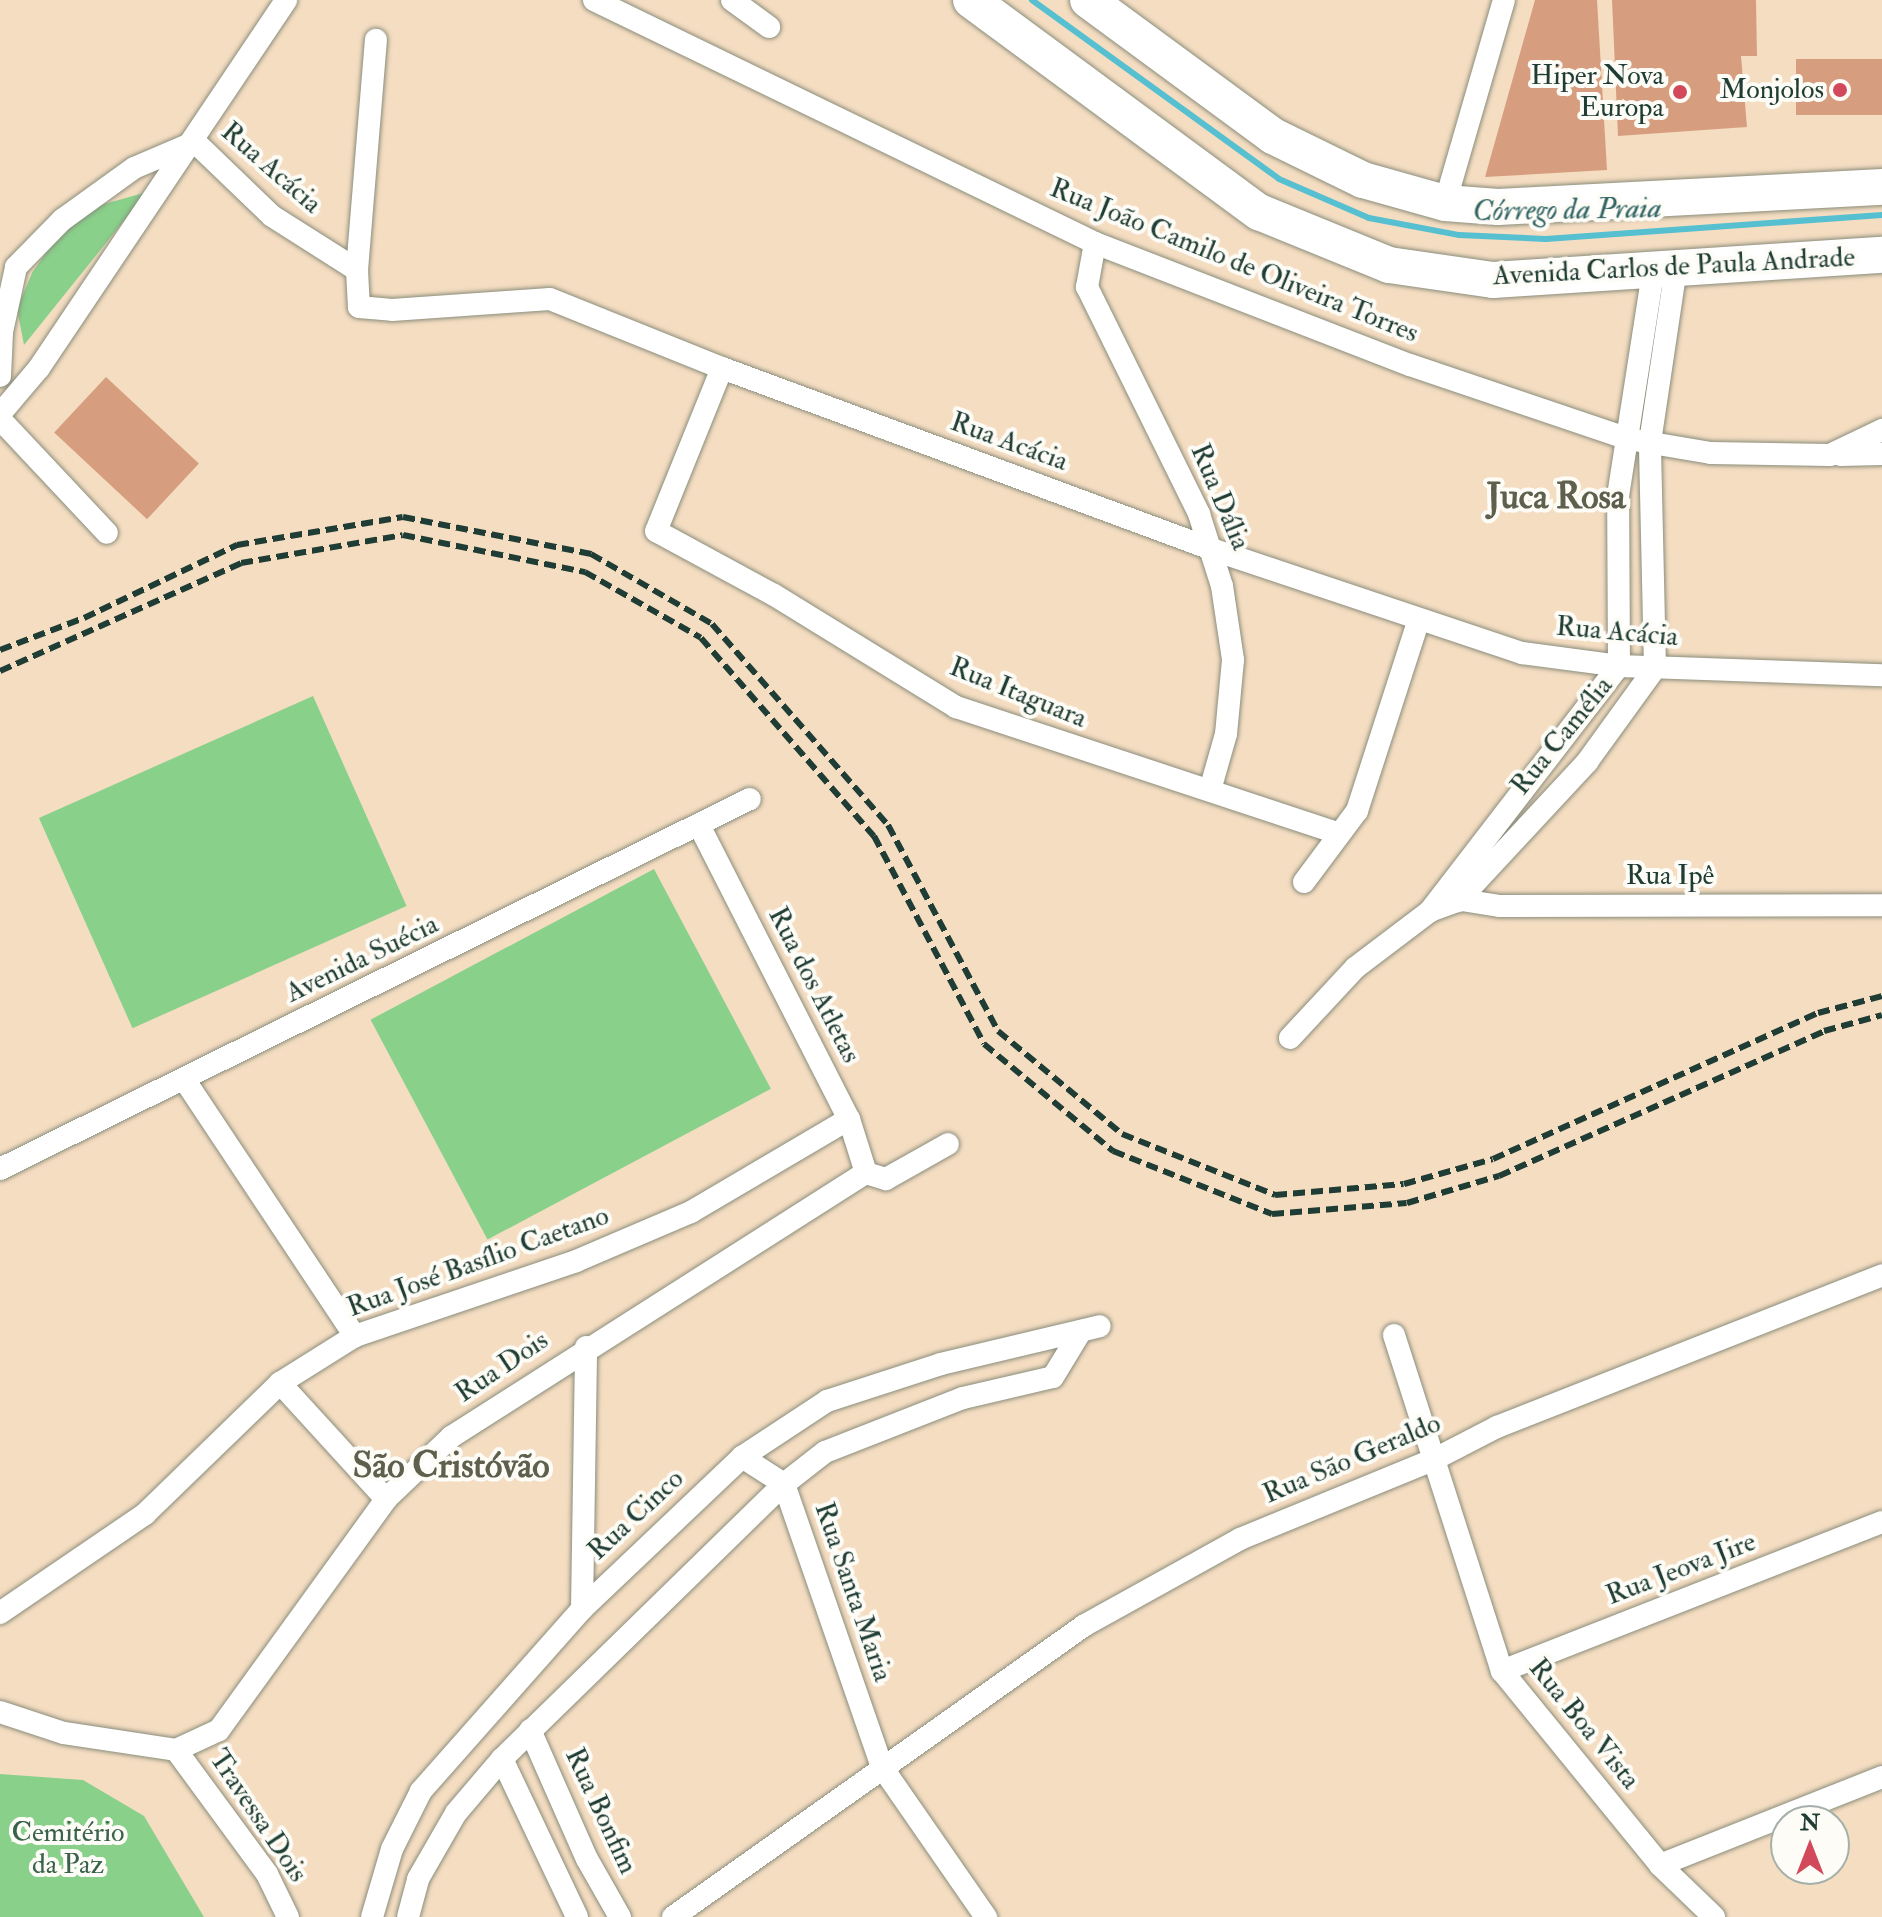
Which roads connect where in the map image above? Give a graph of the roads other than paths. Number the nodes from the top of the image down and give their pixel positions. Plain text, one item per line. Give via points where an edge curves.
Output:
1 (286, 0) edge
2 (594, 0) edge
3 (732, 0) edge
4 (971, 0) edge
5 (1088, 0) edge
6 (1504, 0) edge
7 (769, 27) dead end
8 (376, 40) dead end
9 (195, 142) junction
10 (1882, 187) edge
11 (1445, 203) junction
12 (1095, 243) junction
13 (1882, 255) edge
14 (1665, 267) junction
15 (357, 270) junction
16 (2, 332) junction
17 (39, 368) junction
18 (722, 368) junction
19 (0, 376) edge
20 (0, 417) edge
21 (1882, 430) edge
22 (1639, 440) junction
23 (1882, 454) edge
24 (1830, 455) junction
25 (107, 533) dead end
26 (1214, 550) junction
27 (1418, 622) junction
28 (1619, 666) junction
29 (1655, 668) junction
30 (1882, 675) edge
31 (1210, 790) junction
32 (750, 799) dead end
33 (700, 827) junction
34 (1338, 833) junction
35 (1304, 882) dead end
36 (1443, 902) junction
37 (1882, 905) edge
38 (1290, 1038) dead end
39 (184, 1079) junction
40 (849, 1119) junction
41 (948, 1144) dead end
42 (0, 1169) edge
43 (866, 1173) junction
44 (1882, 1275) edge
45 (1394, 1335) dead end
46 (355, 1336) junction
47 (586, 1347) junction
48 (280, 1383) junction
49 (742, 1457) junction
50 (1435, 1459) junction
51 (784, 1484) junction
52 (386, 1499) junction
53 (1882, 1522) edge
54 (582, 1609) junction
55 (0, 1613) edge
56 (1502, 1671) junction
57 (0, 1712) edge
58 (530, 1730) junction
59 (176, 1750) junction
60 (502, 1759) junction
61 (882, 1767) junction
62 (1882, 1777) edge
63 (1660, 1865) junction
64 (288, 1917) edge
65 (372, 1917) edge
66 (408, 1917) edge
67 (577, 1917) edge
68 (620, 1917) edge
69 (673, 1917) edge
70 (986, 1917) edge
71 (1714, 1917) edge

1 - 9 street
2 - 12 street, Rua João Camilo de Oliveira Torres
3 - 7 street
4 - 14 main road, Avenida Carlos de Paula Andrade via 1259,212 1389,265 1493,280
5 - 11 main road via 1273,136 1363,180
6 - 11 street
8 - 15 street
9 - 15 street, Rua Acácia via 272,216
9 - 16 street via 134,168 62,220 16,267
9 - 17 street
10 - 11 main road via 1498,207
12 - 22 street, Rua João Camilo de Oliveira Torres via 1410,365
12 - 26 street, Rua Dália via 1087,287
13 - 14 main road, Avenida Carlos de Paula Andrade
14 - 22 street
15 - 18 street, Rua Acácia via 359,307 392,310 550,299
16 - 17 street via 19,361
16 - 19 street
17 - 20 street
18 - 26 street, Rua Acácia
18 - 31 street, Rua Itaguara via 656,531 774,595 956,707
20 - 25 street
21 - 24 street, Rua João Camilo de Oliveira Torres
22 - 24 street, Rua João Camilo de Oliveira Torres via 1711,453
22 - 28 street, Rua Camélia via 1618,496
22 - 29 street, Rua Camélia
23 - 24 street
26 - 27 street, Rua Acácia
26 - 31 street, Rua Dália via 1233,660 1226,734
27 - 28 street, Rua Acácia via 1522,653
27 - 34 street via 1357,811
28 - 29 street, Rua Acácia
28 - 36 street, Rua Camélia
29 - 30 street, Rua Acácia
29 - 36 street, Rua Camélia via 1587,762
31 - 34 street, Rua Itaguara
32 - 33 street, Avenida Suécia
33 - 39 street, Avenida Suécia
33 - 40 street, Rua dos Atletas
34 - 35 street
36 - 37 street, Rua Ipê
36 - 38 street via 1355,968
39 - 42 street, Avenida Suécia
39 - 46 street
40 - 43 street, Rua dos Atletas
40 - 46 street, Rua José Basílio Caetano via 691,1212 576,1261
41 - 43 street, Rua Dois via 886,1179
43 - 47 street, Rua Dois
44 - 50 street, Rua São Geraldo via 1497,1427
45 - 50 street, Rua Boa Vista
46 - 48 street, Rua José Basílio Caetano
47 - 52 street, Rua Dois via 451,1437
47 - 54 street
48 - 52 street
48 - 55 street, Rua José Basílio Caetano via 145,1514
49 - 51 street, Rua Santa Maria
49 - 51 street, Rua Cinco via 827,1401 941,1364 1091,1328 1053,1377 963,1398 825,1452
49 - 54 street, Rua Cinco
50 - 56 street, Rua Boa Vista
50 - 61 street, Rua São Geraldo via 1227,1546 1085,1625
51 - 58 street, Rua Cinco
51 - 61 street, Rua Santa Maria
52 - 59 street, Rua Dois via 219,1730
53 - 56 street, Rua Jeova Jire
54 - 65 street, Rua Cinco via 421,1791 392,1849
56 - 63 street, Rua Boa Vista
57 - 59 street via 64,1733
58 - 60 street, Rua Cinco
58 - 68 street, Rua Bonfim via 587,1859
59 - 64 street, Travessa Dois via 267,1874
60 - 66 street, Rua Cinco via 456,1813 418,1879
60 - 67 street
61 - 69 street
61 - 70 street, Rua Santa Maria
62 - 63 street
63 - 71 street, Rua Boa Vista

